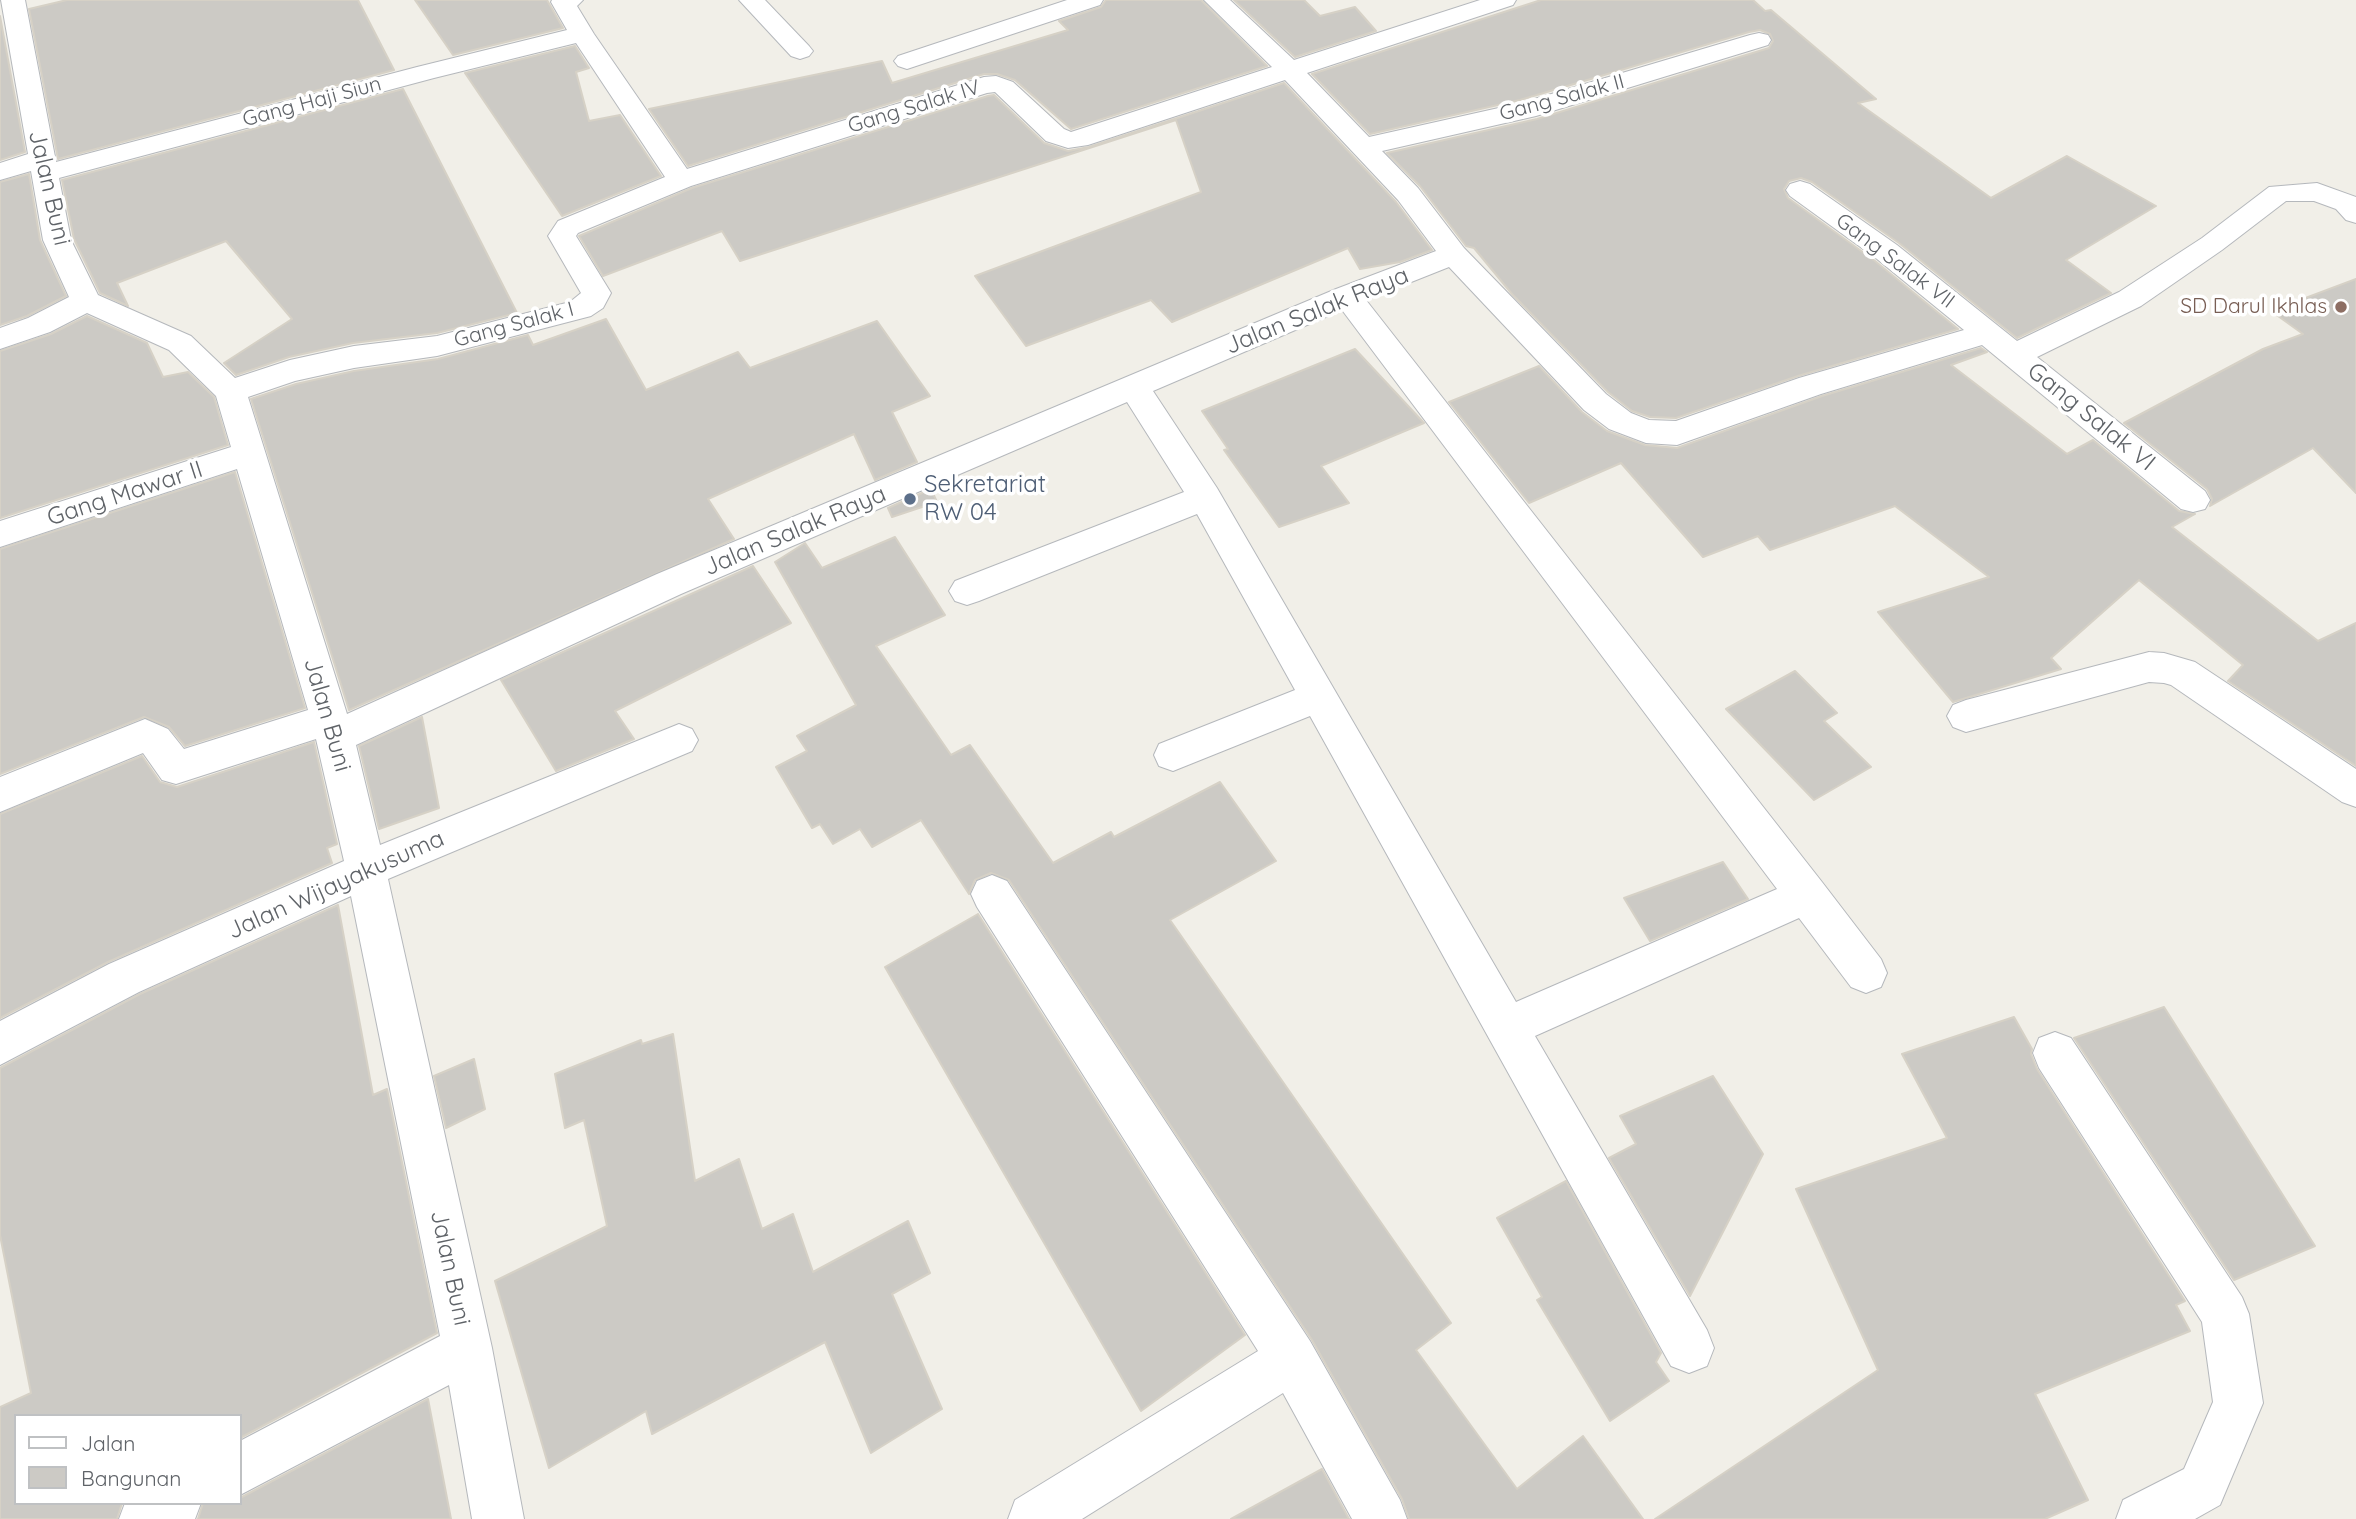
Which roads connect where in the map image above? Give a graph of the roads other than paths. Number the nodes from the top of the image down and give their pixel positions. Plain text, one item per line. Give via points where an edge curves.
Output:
1 (13, 0) edge
2 (751, 0) edge
3 (1091, 0) edge
4 (1216, 0) edge
5 (1504, 0) edge
6 (564, 1) edge
7 (582, 34) junction
8 (1759, 40) dead end
9 (800, 51) dead end
10 (907, 61) dead end
11 (1291, 71) junction
12 (1362, 147) junction
13 (42, 167) junction
14 (0, 172) edge
15 (681, 180) junction
16 (1800, 190) dead end
17 (2356, 214) edge
18 (1454, 256) junction
19 (1347, 296) junction
20 (86, 301) junction
21 (1989, 333) junction
22 (0, 339) edge
23 (2015, 355) junction
24 (1134, 387) junction
25 (230, 391) junction
26 (249, 453) junction
27 (1205, 497) junction
28 (2193, 500) dead end
29 (0, 534) edge
30 (967, 591) dead end
31 (1317, 697) junction
32 (1966, 716) dead end
33 (332, 728) junction
34 (679, 740) dead end
35 (1173, 755) dead end
36 (2356, 790) edge
37 (0, 795) edge
38 (366, 870) junction
39 (992, 894) dead end
40 (1807, 895) junction
41 (1866, 973) dead end
42 (1505, 1028) junction
43 (0, 1044) edge
44 (2055, 1053) dead end
45 (467, 1348) junction
46 (1689, 1348) dead end
47 (1293, 1359) junction
48 (242, 1468) edge
49 (171, 1505) edge
50 (145, 1519) edge
51 (498, 1519) edge
52 (1034, 1519) edge
53 (1381, 1519) edge
54 (2143, 1519) edge

1 - 13 street, Jalan Buni
2 - 9 street
3 - 10 street
4 - 11 street
5 - 11 street
6 - 7 street
7 - 13 street, Gang Haji Siun
7 - 15 street
8 - 12 street, Gang Salak II via 1527,110
11 - 12 street
11 - 15 street, Gang Salak IV via 1068,140 1055,135 1004,87 984,85
12 - 18 street via 1408,194
13 - 14 street, Gang Haji Siun
13 - 20 street, Jalan Buni via 57,240
15 - 25 street, Gang Salak I via 563,232 596,293 580,309 437,346 290,371
16 - 21 street, Gang Salak VII
17 - 23 street via 2346,203 2317,192 2279,193 2130,299
18 - 19 street, Jalan Salak Raya
18 - 21 street via 1595,402 1620,421 1646,431 1676,433 1810,386
19 - 24 street, Jalan Salak Raya
19 - 40 street
20 - 22 street via 39,326
20 - 25 street, Jalan Buni via 180,342
21 - 23 street, Gang Salak VI
23 - 28 street, Gang Salak VI
24 - 27 street
24 - 33 street, Jalan Salak Raya
25 - 26 street, Jalan Buni
26 - 29 street, Gang Mawar II
26 - 33 street, Jalan Buni
27 - 30 street
27 - 31 street
31 - 35 street
31 - 42 street
32 - 36 street via 2149,667 2164,668 2182,673
33 - 37 street, Jalan Salak Raya via 176,768 155,740 145,736
33 - 38 street, Jalan Buni
34 - 38 street, Jalan Wijayakusuma
38 - 43 street, Jalan Wijayakusuma via 124,978
38 - 45 street, Jalan Buni
39 - 47 street
40 - 41 street
40 - 42 street
42 - 46 street
44 - 54 street via 2225,1314 2238,1404 2202,1487
45 - 48 street
45 - 51 street, Jalan Buni
47 - 52 street
47 - 53 street
49 - 50 street

